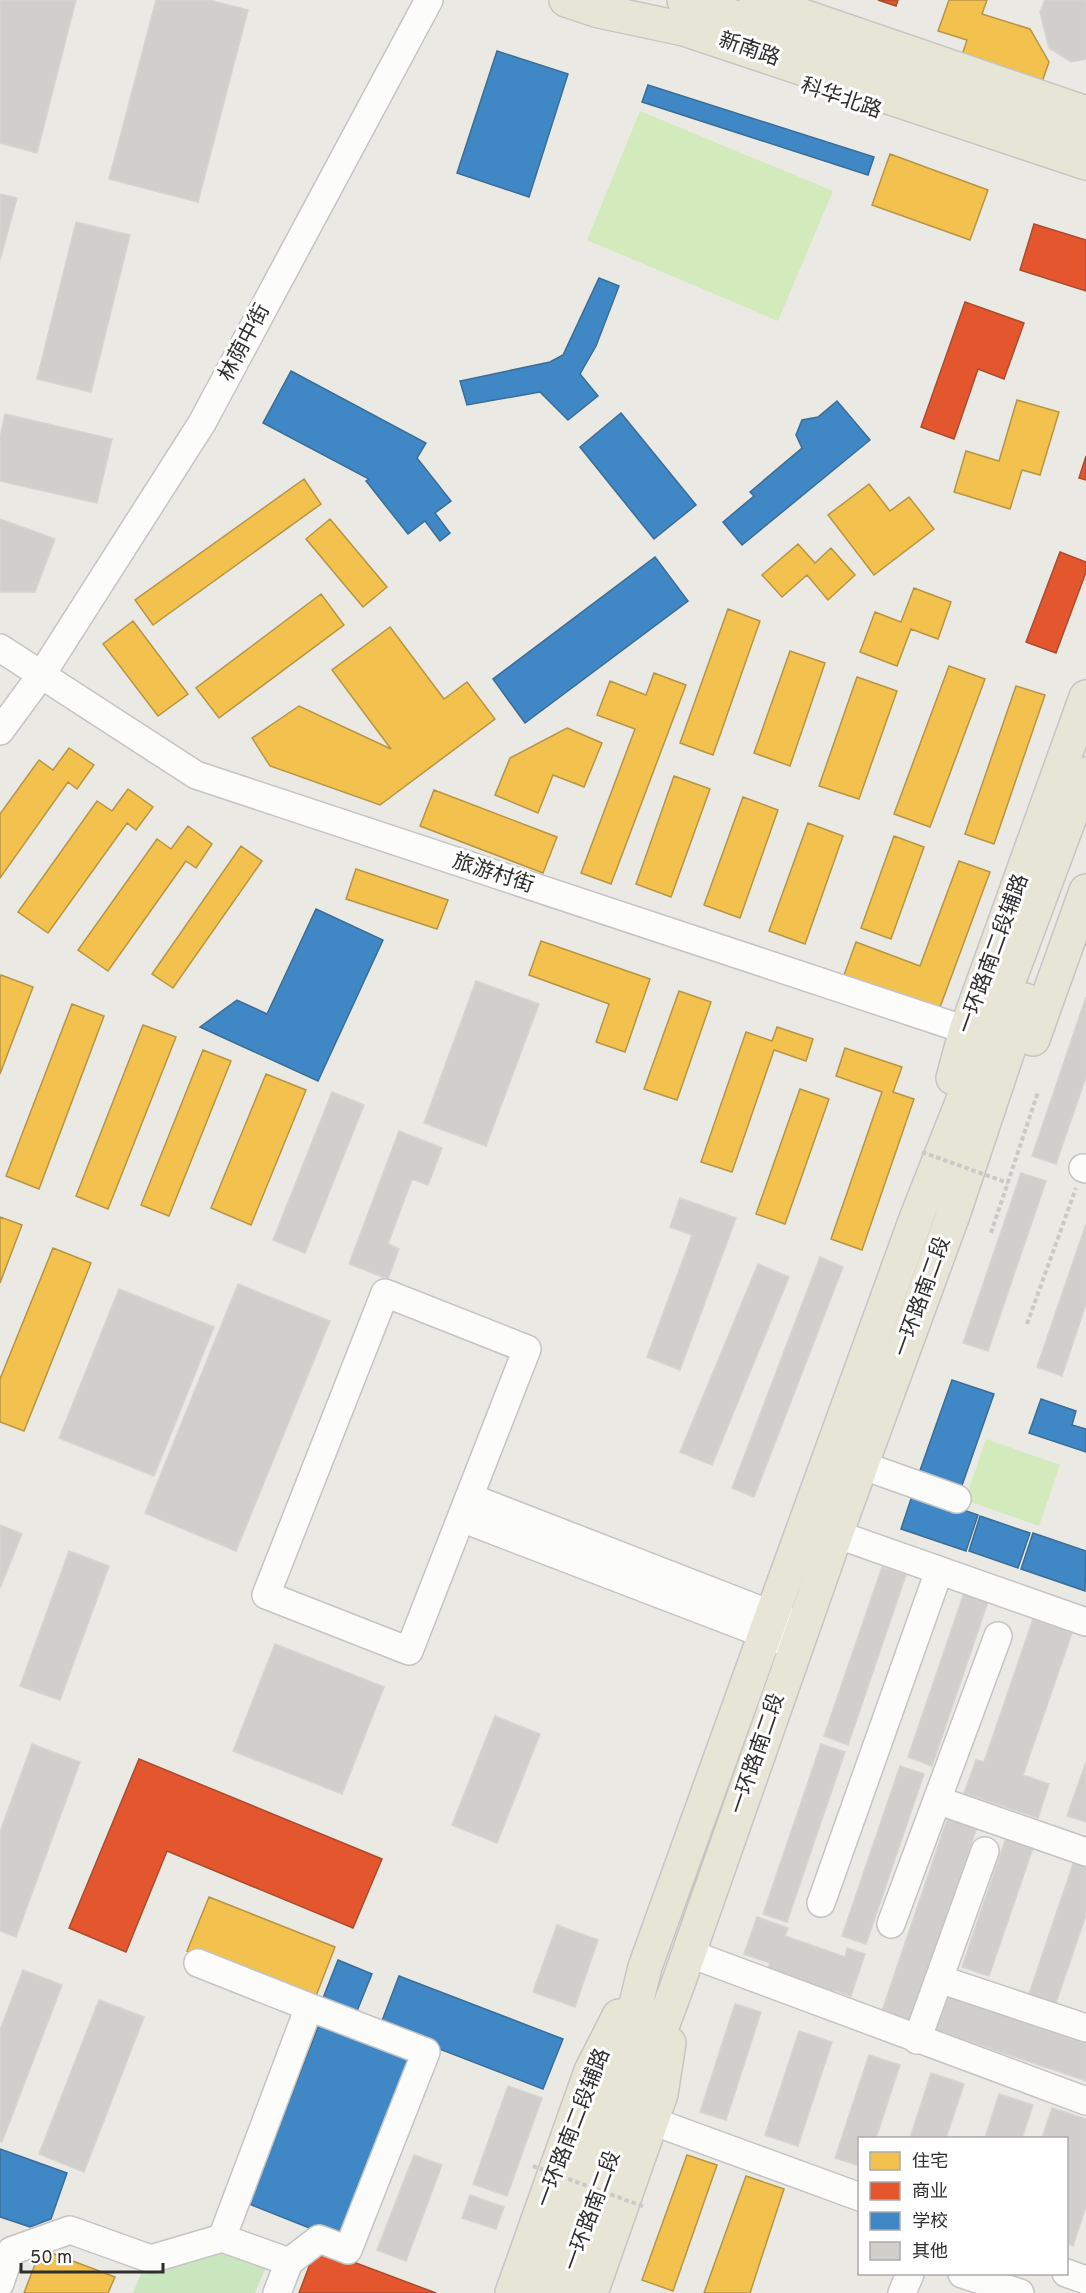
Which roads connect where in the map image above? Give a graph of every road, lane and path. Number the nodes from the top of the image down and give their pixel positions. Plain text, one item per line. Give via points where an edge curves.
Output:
1 (429, 0) edge
2 (566, 0) edge
3 (684, 0) edge
4 (756, 0) edge
5 (598, 11) junction
6 (1079, 113) edge
7 (1001, 123) junction
8 (1086, 138) edge
9 (1086, 163) edge
10 (1086, 168) edge
11 (1044, 169) junction
12 (1086, 184) edge
13 (0, 648) edge
14 (42, 674) junction
15 (1086, 697) edge
16 (0, 731) edge
17 (1086, 774) edge
18 (1086, 819) edge
19 (1086, 891) edge
20 (1076, 951) edge
21 (966, 1030) junction
22 (1038, 1092) dead end
23 (922, 1152) dead end
24 (1084, 1168) edge
25 (1008, 1183) junction
26 (953, 1215) junction
27 (917, 1216) junction
28 (991, 1233) dead end
29 (1027, 1324) dead end
30 (861, 1465) junction
31 (957, 1499) dead end
32 (465, 1508) junction
33 (836, 1534) junction
34 (939, 1571) junction
35 (1086, 1622) edge
36 (768, 1624) junction
37 (800, 1636) junction
38 (998, 1636) dead end
39 (937, 1800) junction
40 (985, 1851) dead end
41 (1086, 1852) edge
42 (821, 1903) dead end
43 (891, 1924) dead end
44 (198, 1962) dead end
45 (645, 1967) junction
46 (684, 1967) junction
47 (939, 1978) junction
48 (309, 2007) junction
49 (1084, 2020) edge
50 (917, 2040) junction
51 (1086, 2101) edge
52 (652, 2121) junction
53 (533, 2166) dead end
54 (858, 2196) edge
55 (645, 2207) dead end
56 (222, 2238) junction
57 (6, 2249) edge
58 (289, 2262) junction
59 (1068, 2274) edge
60 (910, 2275) edge
61 (965, 2275) edge
62 (1086, 2280) edge
63 (0, 2283) edge
64 (277, 2293) edge
65 (512, 2293) edge
66 (536, 2293) edge
67 (562, 2293) edge
68 (591, 2293) edge
69 (902, 2293) edge
70 (1020, 2293) edge

1 - 14 street, 林荫中街 via 202,423
2 - 5 main road, 新南路
3 - 7 main road, 新南路
4 - 6 main road
5 - 7 main road, 新南路 via 684,29
5 - 11 main road, 科华北路 via 679,46
7 - 8 main road
7 - 9 main road
10 - 11 main road via 1082,172
11 - 12 main road, 科华北路
13 - 14 street, 旅游村街
14 - 16 street, 林荫中街
14 - 21 street, 旅游村街 via 196,775
15 - 21 main road, 一环路南二段辅路
17 - 27 main road
18 - 26 main road
19 - 20 main road
20 - 26 main road
21 - 27 main road, 一环路南二段辅路
22 - 25 path
23 - 25 path, bridge
24 - 29 path
25 - 28 path
26 - 30 main road, 一环路南二段
27 - 36 main road, 一环路南二段
30 - 31 street
30 - 33 main road, 一环路南二段
32 - 32 street via 528,1349 385,1293 266,1595 409,1651
32 - 36 street
33 - 34 street
33 - 37 main road, 一环路南二段
34 - 35 street
34 - 42 street
36 - 37 street
36 - 45 main road, 一环路南二段
37 - 46 main road, 一环路南二段
38 - 39 street
39 - 41 street
39 - 43 street
40 - 47 street
44 - 48 street
45 - 65 main road, 一环路南二段辅路 via 591,2071
45 - 66 main road, 一环路南二段 via 623,2058
46 - 50 street
46 - 52 main road via 661,2094
46 - 67 main road, 一环路南二段
47 - 49 street
47 - 50 street
48 - 56 street
48 - 58 street via 426,2052 348,2250 319,2239
50 - 51 street
52 - 54 street
52 - 68 main road
53 - 55 path, bridge
56 - 57 street via 151,2259 70,2229
56 - 58 street
57 - 63 street
58 - 64 street
59 - 62 street
60 - 69 street
61 - 70 street

